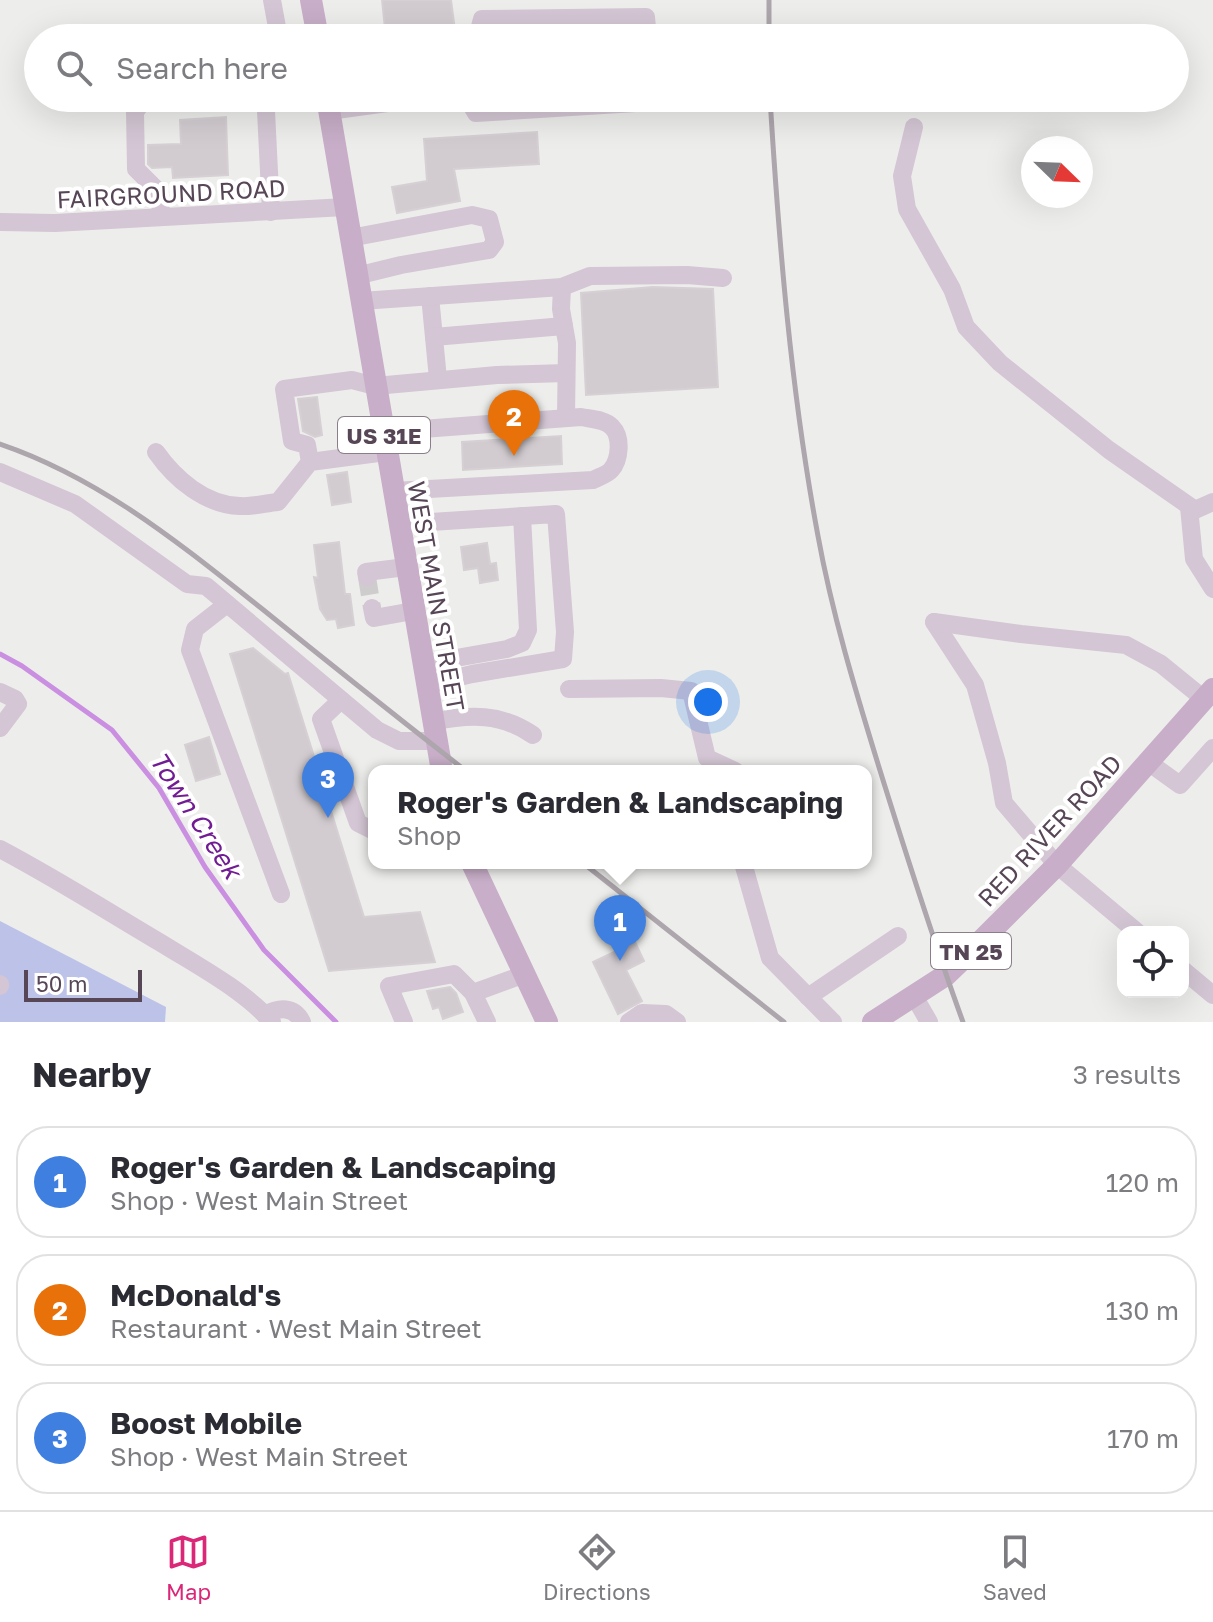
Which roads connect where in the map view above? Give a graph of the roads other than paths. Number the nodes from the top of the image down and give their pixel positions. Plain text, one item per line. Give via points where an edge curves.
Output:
1 (272, 0) edge
2 (311, 0) edge
3 (276, 24) edge
4 (315, 24) edge
5 (481, 24) edge
6 (647, 24) edge
7 (135, 112) edge
8 (266, 112) edge
9 (329, 112) edge
10 (914, 127) dead end
11 (345, 207) junction
12 (271, 212) junction
13 (161, 217) junction
14 (0, 222) edge
15 (350, 238) junction
16 (356, 276) junction
17 (723, 278) dead end
18 (562, 287) junction
19 (430, 296) junction
20 (361, 301) junction
21 (564, 326) junction
22 (434, 337) junction
23 (566, 373) junction
24 (438, 379) junction
25 (375, 386) junction
26 (566, 418) junction
27 (385, 442) junction
28 (156, 452) dead end
29 (310, 462) junction
30 (0, 472) edge
31 (393, 491) junction
32 (1213, 502) edge
33 (1189, 507) junction
34 (522, 516) junction
35 (399, 524) junction
36 (406, 567) junction
37 (367, 577) dead end
38 (1213, 589) edge
39 (227, 604) junction
40 (372, 608) dead end
41 (413, 611) junction
42 (424, 674) junction
43 (569, 689) dead end
44 (0, 692) edge
45 (1208, 694) edge
46 (341, 700) junction
47 (0, 728) edge
48 (434, 732) junction
49 (533, 735) dead end
50 (1213, 748) edge
51 (1148, 762) junction
52 (441, 765) edge
53 (722, 765) edge
54 (368, 828) edge
55 (0, 849) edge
56 (1057, 865) junction
57 (475, 869) edge
58 (745, 869) edge
59 (281, 894) dead end
60 (1130, 926) edge
61 (898, 936) dead end
62 (525, 974) junction
63 (1189, 975) edge
64 (473, 993) junction
65 (1213, 995) edge
66 (808, 997) junction
67 (921, 1014) edge
68 (269, 1018) edge
69 (302, 1022) edge
70 (404, 1022) edge
71 (487, 1022) edge
72 (546, 1022) edge
73 (629, 1022) edge
74 (677, 1022) edge
75 (833, 1022) edge
76 (873, 1022) edge

1 - 3 street
2 - 4 main road
5 - 6 street via 482,19 646,17
7 - 13 street via 136,169 160,193
8 - 12 street
9 - 11 main road, WEST MAIN STREET / US 31E
10 - 33 street via 902,176 907,209 952,289 966,327 1000,363
11 - 12 street, FAIRGROUND ROAD
11 - 15 main road, WEST MAIN STREET / US 31E
12 - 13 street, FAIRGROUND ROAD
13 - 14 street, FAIRGROUND ROAD
15 - 16 main road, WEST MAIN STREET / US 31E
15 - 16 street via 472,215 489,219 495,242 489,250
16 - 20 main road, WEST MAIN STREET / US 31E
17 - 18 street via 590,276
18 - 19 street
18 - 21 street
19 - 20 street
19 - 22 street
20 - 25 main road, WEST MAIN STREET / US 31E
21 - 22 street
21 - 23 street
22 - 24 street
23 - 24 street
23 - 26 street
24 - 25 street
25 - 27 main road, WEST MAIN STREET / US 31E
25 - 29 street via 352,380 284,389 292,441 307,445
26 - 27 street
26 - 31 street via 604,421 613,427 618,457 610,471 593,480
27 - 29 street
27 - 31 main road, WEST MAIN STREET / US 31E
28 - 29 street via 173,476 215,501 240,506 278,502
30 - 39 street via 75,504 187,584 206,586
31 - 35 main road, WEST MAIN STREET / US 31E
32 - 33 street via 1195,510
33 - 38 street via 1194,559
34 - 35 street
34 - 42 street via 528,630 522,643
34 - 42 street via 556,514 563,659 472,674
35 - 36 main road, WEST MAIN STREET / US 31E
36 - 37 street via 366,572
36 - 41 main road, WEST MAIN STREET / US 31E
39 - 46 street
39 - 59 street via 195,629 190,650
40 - 41 street via 374,618
41 - 42 main road, WEST MAIN STREET / US 31E
42 - 48 main road, WEST MAIN STREET / US 31E
43 - 53 street via 691,691 707,758
44 - 47 street via 18,704
45 - 51 main road, RED RIVER ROAD / TN 25
45 - 56 street via 1126,645 934,622 975,685 1004,803
46 - 48 street via 399,741
46 - 54 street via 321,719 358,823
48 - 49 street via 459,717 493,718 514,722
48 - 52 main road, WEST MAIN STREET / US 31E
50 - 51 street via 1180,785
51 - 56 main road, RED RIVER ROAD / TN 25
55 - 68 street via 199,967
56 - 60 street
56 - 67 main road, RED RIVER ROAD / TN 25 via 954,967
57 - 62 main road
58 - 66 street via 770,958
61 - 66 street
62 - 64 street
62 - 72 main road
63 - 65 street
64 - 70 street via 454,974 389,986
64 - 71 street
66 - 75 street
67 - 76 main road, RED RIVER ROAD / TN 25
68 - 69 street via 275,1010 289,1010
73 - 74 street via 642,1013 666,1014

